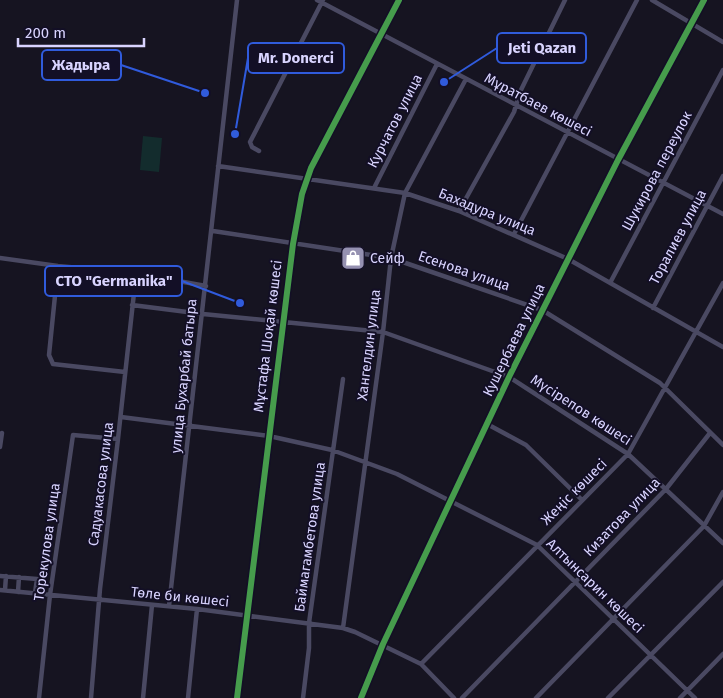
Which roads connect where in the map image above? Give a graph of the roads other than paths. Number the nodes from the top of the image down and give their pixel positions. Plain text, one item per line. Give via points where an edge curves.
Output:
1 (237, 0) edge
2 (399, 0) edge
3 (565, 0) edge
4 (637, 0) edge
5 (652, 0) edge
6 (704, 0) edge
7 (321, 1) edge
8 (691, 23) junction
9 (382, 33) junction
10 (723, 42) edge
11 (437, 64) junction
12 (723, 70) edge
13 (466, 79) junction
14 (516, 106) junction
15 (567, 133) junction
16 (259, 151) dead end
17 (618, 160) junction
18 (218, 166) junction
19 (723, 176) edge
20 (306, 180) junction
21 (663, 184) junction
22 (374, 188) junction
23 (405, 193) junction
24 (708, 206) junction
25 (460, 211) junction
26 (723, 214) edge
27 (213, 232) junction
28 (514, 234) junction
29 (293, 244) junction
30 (0, 258) edge
31 (391, 258) junction
32 (568, 259) junction
33 (58, 266) junction
34 (134, 273) junction
35 (610, 283) junction
36 (723, 283) edge
37 (206, 286) junction
38 (132, 305) junction
39 (653, 308) junction
40 (542, 310) junction
41 (203, 314) junction
42 (282, 321) junction
43 (383, 332) junction
44 (696, 333) junction
45 (723, 347) edge
46 (126, 372) junction
47 (509, 377) junction
48 (343, 379) dead end
49 (665, 389) junction
50 (121, 417) junction
51 (487, 424) junction
52 (190, 426) junction
53 (2, 433) dead end
54 (710, 433) junction
55 (269, 436) junction
56 (118, 439) junction
57 (723, 445) edge
58 (0, 447) edge
59 (332, 450) junction
60 (628, 454) junction
61 (365, 462) junction
62 (666, 489) junction
63 (723, 492) edge
64 (582, 500) junction
65 (451, 501) junction
66 (704, 526) junction
67 (723, 543) edge
68 (537, 545) junction
69 (0, 576) edge
70 (6, 576) junction
71 (19, 577) junction
72 (575, 582) junction
73 (723, 582) edge
74 (2, 590) edge
75 (18, 592) junction
76 (35, 593) junction
77 (50, 595) junction
78 (100, 599) junction
79 (152, 605) junction
80 (169, 606) junction
81 (197, 609) junction
82 (248, 616) junction
83 (614, 619) junction
84 (309, 624) junction
85 (343, 628) junction
86 (382, 645) junction
87 (723, 654) edge
88 (650, 655) junction
89 (421, 664) junction
90 (687, 690) junction
91 (40, 698) edge
92 (91, 698) edge
93 (143, 698) edge
94 (188, 698) edge
95 (237, 698) edge
96 (303, 698) edge
97 (362, 698) edge
98 (454, 698) edge
99 (462, 698) edge
100 (536, 698) edge
101 (608, 698) edge
102 (680, 698) edge
103 (694, 698) edge

1 - 18 street, улица Бухарбай батыра
2 - 9 street, Мұстафа Шоқай көшесі
3 - 14 street
4 - 15 street
5 - 8 street
6 - 8 street, Кушербаева улица
7 - 9 street, Мұратбаев көшесі
7 - 16 street via 250,142
8 - 10 street
8 - 17 street, Кушербаева улица
9 - 11 street, Мұратбаев көшесі
9 - 20 street, Мұстафа Шоқай көшесі
11 - 13 street, Мұратбаев көшесі
11 - 22 street, Курчатов улица
12 - 21 street, Шукирова переулок
13 - 14 street, Мұратбаев көшесі
13 - 23 street, Хангелдин улица
14 - 15 street, Мұратбаев көшесі
14 - 25 street
15 - 17 street, Мұратбаев көшесі
15 - 28 street
17 - 21 street, Мұратбаев көшесі
17 - 32 street, Кушербаева улица
18 - 20 street, Бахадура улица
18 - 27 street, улица Бухарбай батыра
19 - 24 street, Торалиев улица
20 - 22 street, Бахадура улица
20 - 29 street, Мұстафа Шоқай көшесі
21 - 24 street, Мұратбаев көшесі
21 - 35 street, Шукирова переулок
22 - 23 street, Бахадура улица
23 - 25 street, Бахадура улица
23 - 31 street, Хангелдин улица
24 - 26 street, Мұратбаев көшесі
24 - 39 street, Торалиев улица
25 - 28 street, Бахадура улица
27 - 29 street, Есенова улица
27 - 37 street, улица Бухарбай батыра
28 - 32 street, Бахадура улица
29 - 31 street, Есенова улица
29 - 42 street, Мұстафа Шоқай көшесі
30 - 33 street
31 - 40 street, Есенова улица
31 - 43 street, Хангелдин улица
32 - 35 street, Бахадура улица
32 - 40 street, Кушербаева улица
33 - 34 street
33 - 46 street via 49,355 53,364
34 - 37 street
34 - 38 street, Садуакасова улица
35 - 39 street, Бахадура улица
36 - 44 street, Жеңіс көшесі
37 - 41 street, улица Бухарбай батыра
38 - 41 street, Мүсірепов көшесі
38 - 46 street, Садуакасова улица
39 - 44 street, Бахадура улица
40 - 47 street, Кушербаева улица
40 - 49 street, Есенова улица
41 - 42 street, Мүсірепов көшесі
41 - 52 street, улица Бухарбай батыра
42 - 43 street, Мүсірепов көшесі
42 - 55 street, Мұстафа Шоқай көшесі
43 - 47 street, Мүсірепов көшесі
43 - 61 street, Хангелдин улица
44 - 45 street, Бахадура улица
44 - 49 street, Жеңіс көшесі
46 - 50 street, Садуакасова улица
47 - 51 street, Кушербаева улица
47 - 60 street, Мүсірепов көшесі
48 - 59 street, Баймагамбетова улица
49 - 54 street, Есенова улица
49 - 60 street, Жеңіс көшесі
50 - 52 street, Алтынсарин көшесі
50 - 56 street, Садуакасова улица
51 - 64 street via 526,445
51 - 65 street, Кушербаева улица
52 - 55 street, Алтынсарин көшесі
52 - 80 street, улица Бухарбай батыра
53 - 58 street
54 - 57 street, Есенова улица
54 - 62 street, Кизатова улица
55 - 59 street, Алтынсарин көшесі
55 - 82 street, Мұстафа Шоқай көшесі
56 - 77 street, Торекулова улица via 73,435
56 - 78 street, Садуакасова улица
59 - 61 street, Алтынсарин көшесі
59 - 84 street, Баймагамбетова улица
60 - 62 street, Мүсірепов көшесі
60 - 64 street, Жеңіс көшесі
61 - 65 street, Алтынсарин көшесі
61 - 85 street, Хангелдин улица
62 - 66 street, Мүсірепов көшесі
62 - 72 street, Кизатова улица
63 - 66 street
64 - 68 street, Жеңіс көшесі
65 - 68 street, Алтынсарин көшесі
65 - 86 street, Кушербаева улица
66 - 67 street, Мүсірепов көшесі
66 - 83 street
68 - 72 street, Алтынсарин көшесі
68 - 89 street, Жеңіс көшесі
69 - 70 street
70 - 71 street
70 - 74 street
71 - 75 street
71 - 76 street via 38,580
72 - 83 street, Алтынсарин көшесі
72 - 99 street, Кизатова улица
73 - 88 street
74 - 75 street, Төле би көшесі
75 - 76 street, Төле би көшесі
76 - 77 street, Төле би көшесі
77 - 78 street, Төле би көшесі
77 - 91 street, Торекулова улица
78 - 79 street, Төле би көшесі
78 - 92 street, Садуакасова улица
79 - 80 street, Төле би көшесі
79 - 93 street
80 - 81 street, Төле би көшесі
81 - 82 street, Төле би көшесі
81 - 94 street
82 - 84 street, Төле би көшесі
82 - 95 street, Мұстафа Шоқай көшесі
83 - 88 street, Алтынсарин көшесі
83 - 100 street
84 - 85 street, Төле би көшесі
84 - 96 street, Баймагамбетова улица
85 - 86 street, Төле би көшесі
86 - 89 street, Төле би көшесі
86 - 97 street, Кушербаева улица
87 - 90 street
88 - 90 street, Алтынсарин көшесі
88 - 101 street
89 - 98 street, Төле би көшесі
90 - 102 street
90 - 103 street, Алтынсарин көшесі

